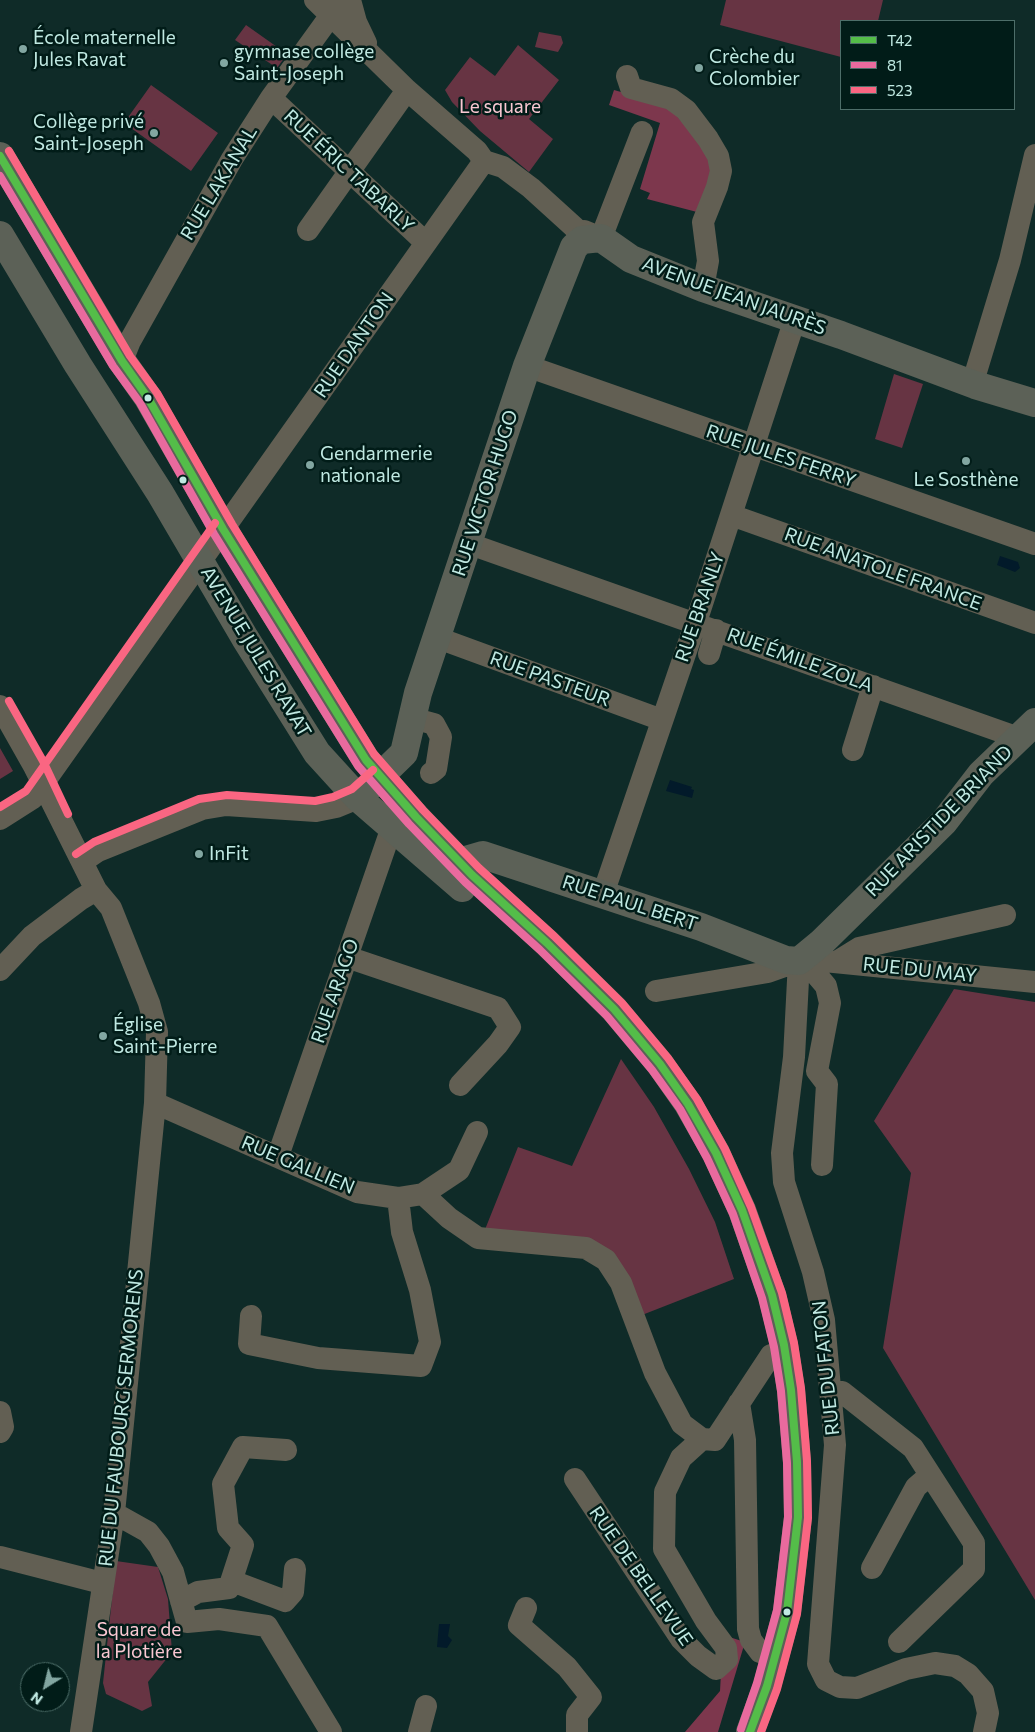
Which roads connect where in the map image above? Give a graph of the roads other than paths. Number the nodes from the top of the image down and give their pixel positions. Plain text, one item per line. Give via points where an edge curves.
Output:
1 (350, 0) edge
2 (328, 5) edge
3 (377, 61) junction
4 (627, 76) dead end
5 (407, 90) junction
6 (271, 98) junction
7 (642, 132) dead end
8 (1035, 155) edge
9 (0, 156) edge
10 (484, 161) junction
11 (350, 171) junction
12 (308, 230) dead end
13 (0, 235) edge
14 (586, 235) junction
15 (426, 243) junction
16 (703, 288) junction
17 (796, 319) junction
18 (527, 366) junction
19 (128, 368) junction
20 (975, 385) junction
21 (95, 390) junction
22 (1035, 403) edge
23 (754, 446) junction
24 (731, 515) junction
25 (223, 529) junction
26 (467, 543) junction
27 (1035, 544) edge
28 (201, 560) junction
29 (695, 622) junction
30 (1035, 623) edge
31 (716, 630) junction
32 (438, 638) junction
33 (709, 654) dead end
34 (873, 686) junction
35 (0, 706) edge
36 (412, 718) junction
37 (662, 720) junction
38 (1027, 730) edge
39 (852, 750) dead end
40 (404, 754) junction
41 (431, 773) dead end
42 (380, 777) junction
43 (41, 784) junction
44 (358, 798) junction
45 (0, 819) edge
46 (404, 822) junction
47 (82, 862) junction
48 (454, 869) junction
49 (96, 890) junction
50 (603, 894) junction
51 (1005, 915) dead end
52 (346, 957) junction
53 (802, 960) junction
54 (838, 961) junction
55 (0, 970) edge
56 (1035, 982) edge
57 (656, 990) dead end
58 (460, 1085) dead end
59 (155, 1103) junction
60 (477, 1132) dead end
61 (278, 1156) junction
62 (822, 1165) dead end
63 (423, 1194) junction
64 (398, 1198) junction
65 (252, 1316) dead end
66 (770, 1355) junction
67 (830, 1391) junction
68 (739, 1404) junction
69 (0, 1412) edge
70 (0, 1432) edge
71 (702, 1439) junction
72 (286, 1450) dead end
73 (930, 1475) junction
74 (575, 1479) dead end
75 (114, 1513) junction
76 (0, 1556) edge
77 (872, 1568) dead end
78 (295, 1569) dead end
79 (232, 1580) junction
80 (102, 1583) junction
81 (181, 1601) junction
82 (526, 1608) dead end
83 (899, 1642) dead end
84 (760, 1652) junction
85 (426, 1706) dead end
86 (81, 1732) edge
87 (331, 1732) edge
88 (419, 1732) edge
89 (578, 1732) edge
90 (734, 1732) edge
91 (750, 1732) edge
92 (984, 1732) edge

1 - 3 street, AVENUE JEAN JAURÈS via 356,22
2 - 3 street, AVENUE JEAN JAURÈS
2 - 6 street, RUE LAKANAL
3 - 5 street, AVENUE JEAN JAURÈS
4 - 16 street via 632,88 671,99 686,110 718,156 721,171 703,222 708,261
5 - 10 street, AVENUE JEAN JAURÈS via 477,151
5 - 11 street
6 - 11 street, RUE ÉRIC TABARLY
6 - 19 street, RUE LAKANAL via 232,159 130,341
7 - 14 street
8 - 20 street via 1010,260 974,375
9 - 19 main road, AVENUE JULES RAVAT
10 - 14 street, AVENUE JEAN JAURÈS via 503,167
10 - 15 street, RUE DANTON
11 - 12 street
11 - 15 street, RUE ÉRIC TABARLY
13 - 21 main road, AVENUE JULES RAVAT
14 - 16 main road, AVENUE JEAN JAURÈS via 631,259
14 - 18 main road, RUE VICTOR HUGO via 574,247
15 - 25 street, RUE DANTON
16 - 17 main road, AVENUE JEAN JAURÈS
17 - 20 main road, AVENUE JEAN JAURÈS
17 - 23 street, RUE BRANLY
18 - 23 street, RUE JULES FERRY
18 - 26 main road, RUE VICTOR HUGO
19 - 21 main road
19 - 25 main road, AVENUE JULES RAVAT
20 - 22 main road, AVENUE JEAN JAURÈS
21 - 28 main road, AVENUE JULES RAVAT
23 - 24 street, RUE BRANLY
23 - 27 street, RUE JULES FERRY
24 - 29 street, RUE BRANLY
24 - 30 street, RUE ANATOLE FRANCE
25 - 28 street, RUE DANTON
25 - 42 main road, AVENUE JULES RAVAT via 313,677
26 - 29 street, RUE ÉMILE ZOLA
26 - 32 main road, RUE VICTOR HUGO
28 - 43 street, RUE DANTON
28 - 44 main road, AVENUE JULES RAVAT via 317,753
29 - 31 street, RUE ÉMILE ZOLA
29 - 37 street, RUE BRANLY
31 - 33 street
31 - 34 street, RUE ÉMILE ZOLA
32 - 36 main road, RUE VICTOR HUGO
32 - 37 street, RUE PASTEUR
34 - 38 street, RUE ÉMILE ZOLA
34 - 39 street
35 - 43 street, RUE DU FAUBOURG SERMORENS
36 - 40 main road, RUE VICTOR HUGO
36 - 41 street via 434,724 441,737 436,768
37 - 50 street, RUE BRANLY
38 - 53 main road, RUE ARISTIDE BRIAND via 982,774 944,822
40 - 42 main road
40 - 46 main road, RUE VICTOR HUGO
42 - 44 main road
42 - 46 main road, AVENUE JULES RAVAT
43 - 45 street, RUE DANTON via 33,798
43 - 47 street, RUE DU FAUBOURG SERMORENS
44 - 46 main road, AVENUE JULES RAVAT
44 - 47 street via 316,811 226,805 202,810 98,851
46 - 48 main road
46 - 52 street, RUE ARAGO
47 - 49 street, RUE DU FAUBOURG SERMORENS
48 - 50 main road, RUE PAUL BERT via 483,855
48 - 66 main road via 602,1018 648,1074 698,1154 730,1217 758,1302
48 - 91 main road via 614,1009 660,1064 716,1153 742,1210 772,1295 791,1390 798,1517 787,1612 767,1686
49 - 55 street via 32,936
49 - 59 street, RUE DU FAUBOURG SERMORENS via 111,908 149,1003 157,1032
50 - 53 main road, RUE PAUL BERT via 786,960
51 - 54 street via 859,948
52 - 58 street via 498,1008 510,1027
52 - 61 street, RUE ARAGO
53 - 54 street, RUE DU MAY
53 - 57 street via 768,972
53 - 62 street via 826,986 830,1003 818,1071 827,1084
53 - 67 street, RUE DU FATON via 782,1153 784,1182 813,1272 824,1320
54 - 56 street, RUE DU MAY
59 - 61 street, RUE GALLIEN
59 - 75 street, RUE DU FAUBOURG SERMORENS
60 - 63 street, RUE GALLIEN via 459,1170
61 - 64 street, RUE GALLIEN via 357,1192
63 - 64 street, RUE GALLIEN
63 - 71 street via 478,1238 586,1248 606,1260 621,1282 654,1373 682,1424
64 - 65 street via 402,1232 420,1290 430,1342 421,1366 318,1358 249,1344
66 - 68 street, RUE DE BELLEVUE
66 - 84 main road via 784,1462 778,1561
67 - 73 street via 842,1392 913,1448
67 - 92 street, RUE DU FATON via 835,1445 818,1664 826,1680 840,1687 857,1688 906,1669 935,1663 954,1666 968,1674 982,1691 988,1713
68 - 71 street, RUE DE BELLEVUE via 716,1440
68 - 84 street via 744,1440 748,1629
69 - 70 street via 3,1427
71 - 74 street, RUE DE BELLEVUE via 681,1458 665,1492 664,1549 706,1621 726,1648 727,1659 716,1669 681,1639
72 - 79 street via 243,1446 223,1484 228,1528 243,1545
73 - 77 street via 916,1487
73 - 83 street via 974,1543 974,1569
75 - 80 street, RUE DU FAUBOURG SERMORENS
75 - 81 street via 148,1532 159,1546 173,1572
76 - 80 street
78 - 79 street via 293,1592 285,1601
79 - 81 street via 230,1588 198,1592
80 - 86 street, RUE DU FAUBOURG SERMORENS
81 - 87 street via 187,1622 219,1619 267,1626
82 - 89 street via 519,1625 567,1667 591,1696 577,1715
84 - 90 main road
85 - 88 street

